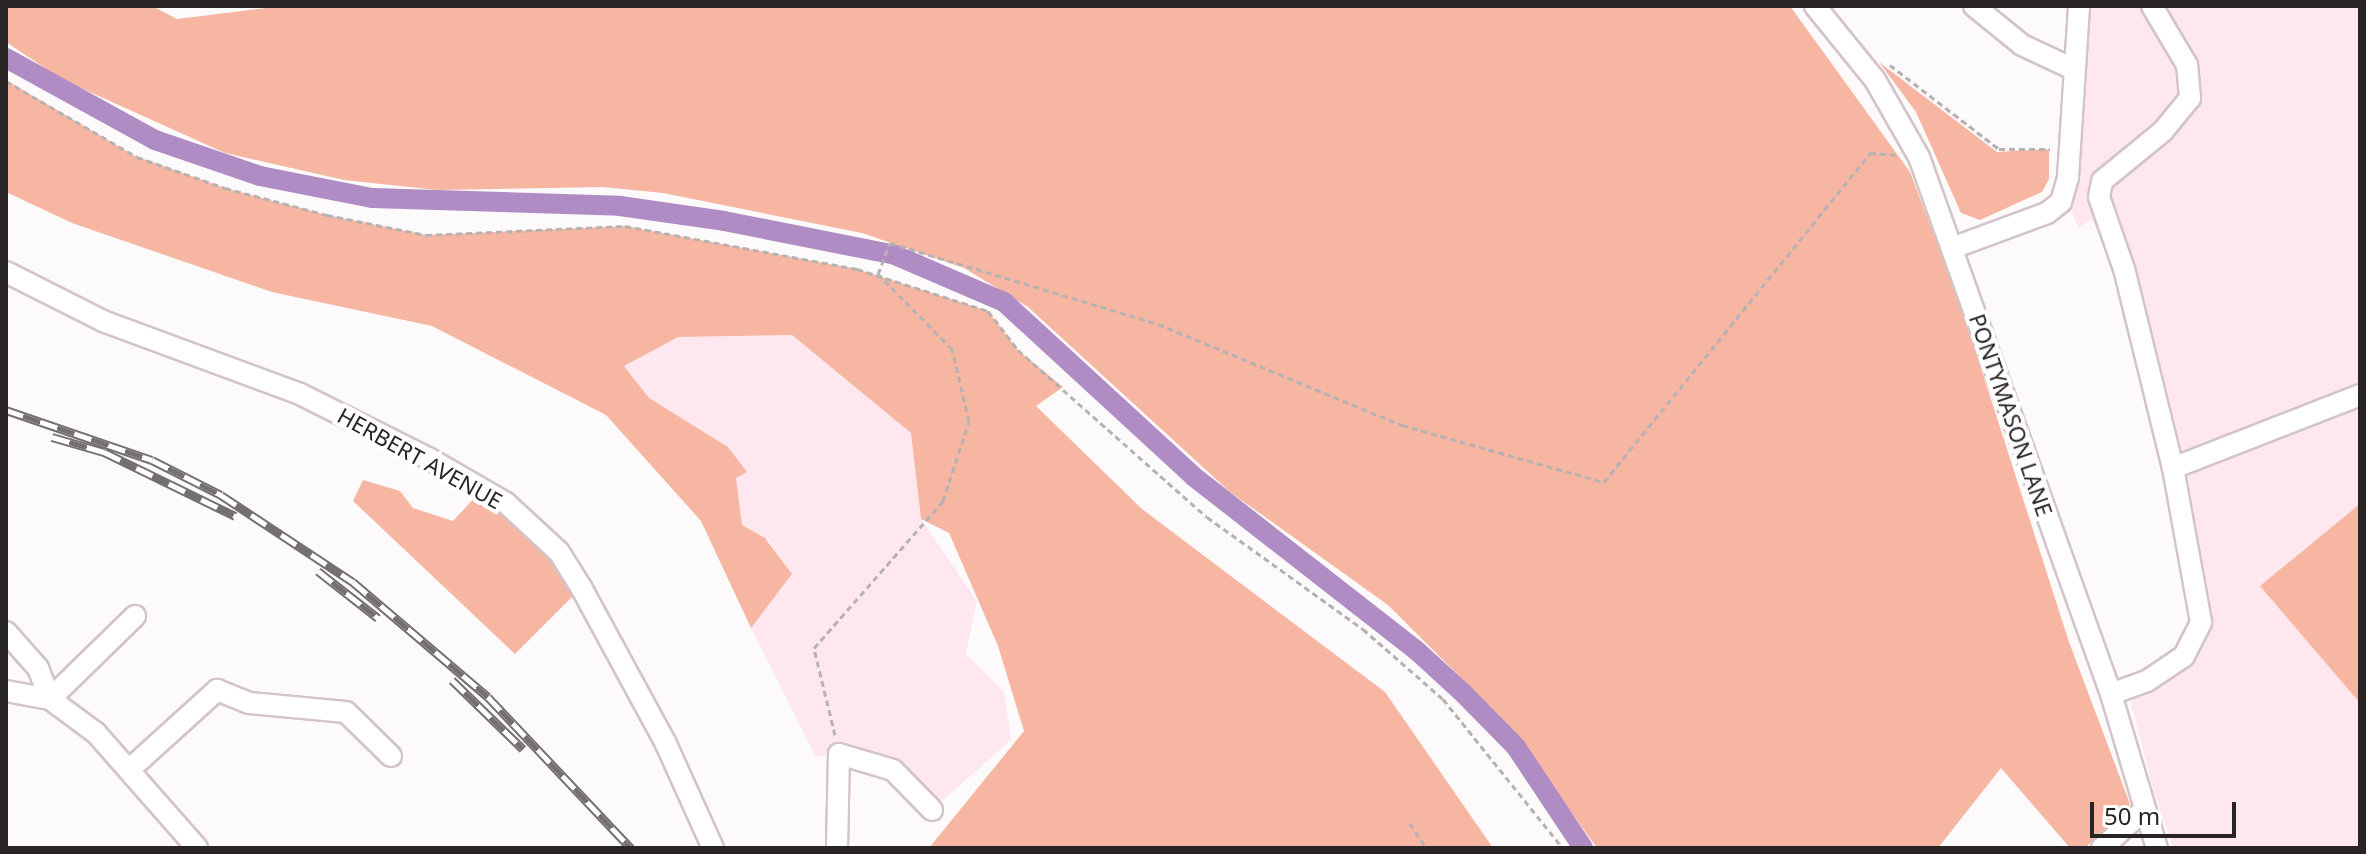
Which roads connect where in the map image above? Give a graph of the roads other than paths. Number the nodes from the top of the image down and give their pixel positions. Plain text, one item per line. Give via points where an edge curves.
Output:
1 (1815, 6) edge
2 (1974, 6) edge
3 (2079, 6) edge
4 (2152, 6) edge
5 (2071, 68) junction
6 (1955, 247) junction
7 (6, 272) edge
8 (2360, 395) edge
9 (2173, 468) junction
10 (135, 616) dead end
11 (6, 632) edge
12 (6, 691) edge
13 (2111, 694) junction
14 (50, 699) junction
15 (391, 756) dead end
16 (130, 769) junction
17 (932, 810) dead end
18 (2143, 811) junction
19 (197, 848) edge
20 (713, 848) edge
21 (837, 848) edge
22 (2102, 848) edge
23 (2157, 848) edge

1 - 6 street, PONTYMASON LANE via 1875,80 1919,157
2 - 5 street via 2022,45
3 - 5 street
4 - 9 street via 2187,65 2190,98 2163,131 2102,181 2099,197 2124,269
5 - 6 street via 2061,202 2047,213
6 - 13 street, PONTYMASON LANE via 2019,446
7 - 20 street, HERBERT AVENUE via 103,321 300,394 506,503 559,552 582,589 666,744
8 - 9 street
9 - 13 street via 2201,622 2184,656 2147,681
10 - 14 street
11 - 14 street via 38,668
12 - 14 street
13 - 18 street, PONTYMASON LANE
14 - 16 street via 96,733
15 - 16 street via 346,712 250,703 217,690
16 - 19 street
17 - 21 street via 893,770 839,754
18 - 22 street
18 - 23 street, PONTYMASON LANE

